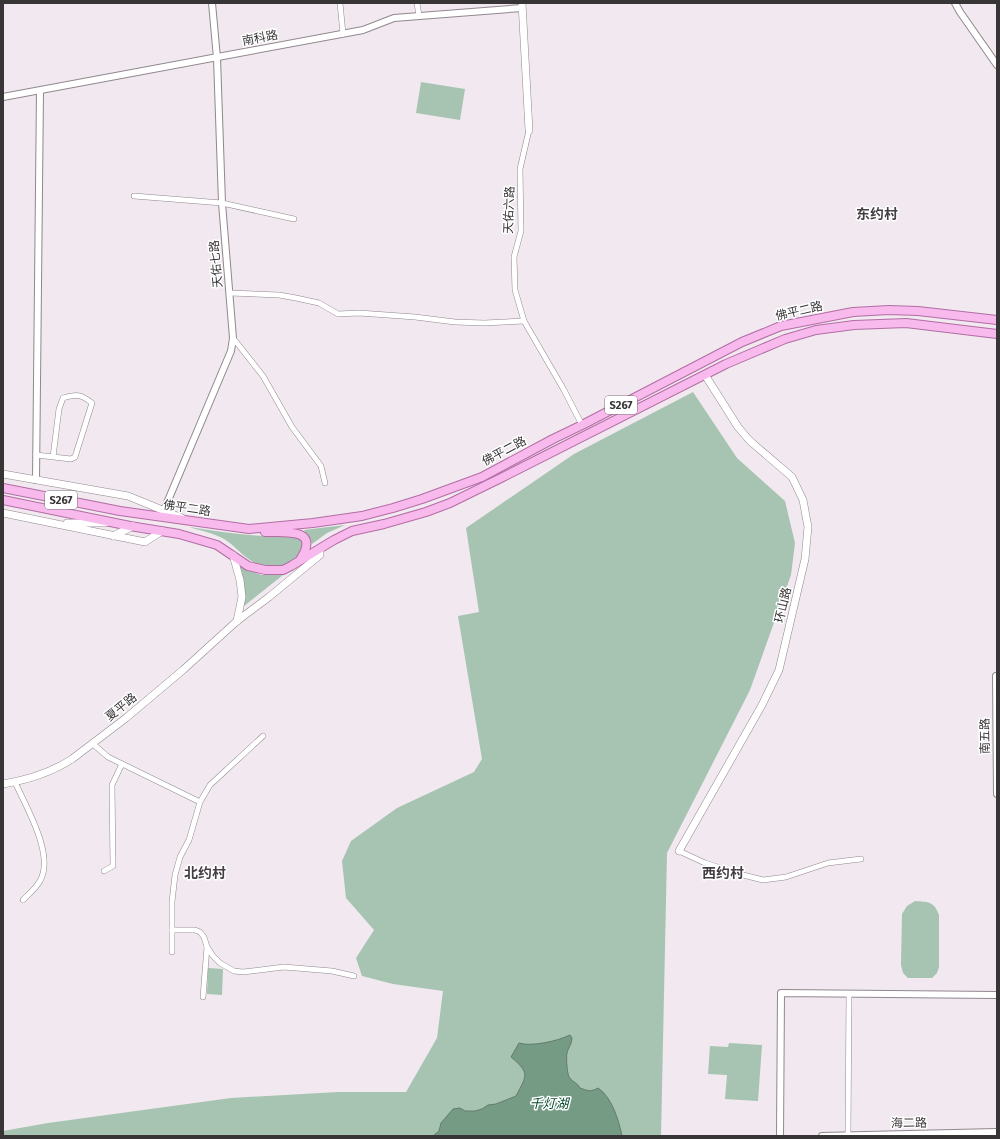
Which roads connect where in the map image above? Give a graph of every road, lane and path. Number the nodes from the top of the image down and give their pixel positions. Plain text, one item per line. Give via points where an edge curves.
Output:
1 (212, 3) edge
2 (340, 3) edge
3 (417, 3) edge
4 (955, 3) edge
5 (522, 6) edge
6 (419, 16) junction
7 (343, 34) junction
8 (217, 58) junction
9 (997, 65) edge
10 (40, 91) junction
11 (3, 97) edge
12 (529, 130) joint
13 (134, 196) dead end
14 (222, 203) junction
15 (294, 218) dead end
16 (230, 293) junction
17 (997, 320) edge
18 (524, 321) junction
19 (997, 334) edge
20 (234, 338) junction
21 (705, 376) junction
22 (582, 425) junction
23 (36, 455) junction
24 (53, 456) junction
25 (3, 474) edge
26 (36, 480) junction
27 (326, 483) dead end
28 (3, 488) edge
29 (3, 500) edge
30 (164, 510) junction
31 (3, 513) edge
32 (190, 521) junction
33 (117, 523) junction
34 (55, 524) junction
35 (133, 526) junction
36 (249, 529) junction
37 (162, 531) junction
38 (113, 536) junction
39 (320, 549) junction
40 (233, 555) junction
41 (300, 561) junction
42 (237, 621) junction
43 (996, 676) edge
44 (263, 736) dead end
45 (93, 744) junction
46 (122, 764) junction
47 (15, 782) junction
48 (3, 784) edge
49 (997, 794) edge
50 (200, 802) junction
51 (679, 850) joint
52 (861, 859) dead end
53 (104, 871) dead end
54 (24, 900) dead end
55 (172, 930) junction
56 (207, 947) junction
57 (172, 952) dead end
58 (354, 976) dead end
59 (849, 994) junction
60 (997, 995) edge
61 (203, 997) dead end
62 (997, 1132) edge
63 (848, 1135) edge
64 (873, 1135) edge
65 (780, 1136) edge
66 (822, 1136) edge

1 - 8 street, 天佑七路
2 - 7 street
3 - 6 street
4 - 9 street
5 - 6 street, 南科路
5 - 12 main road, 天佑六路
6 - 7 street, 南科路 via 394,18 363,30
7 - 8 street, 南科路
8 - 10 street, 南科路
8 - 14 street, 天佑七路
10 - 11 street, 南科路
10 - 23 street
12 - 18 street, 天佑六路 via 520,169 521,231 514,258 515,290
13 - 14 street
14 - 15 street
14 - 16 street, 天佑七路
16 - 18 street via 296,298 319,303 338,314 359,313 456,322
16 - 20 street, 天佑七路
17 - 22 main road, 佛平二路 / S267 via 889,310 853,312 782,326 742,342
18 - 22 street, 天佑六路
19 - 21 main road, 佛平二路 via 906,323 854,325 816,330 778,341
20 - 27 street via 263,376 292,427 320,466
20 - 30 street, 天佑七路 via 231,351
21 - 39 main road, 佛平二路 via 450,503 384,524 352,531
21 - 51 main road, 环山路 via 738,428 792,477 803,500 808,527 805,559 779,670 762,705
22 - 36 main road, 佛平二路 / S267 via 482,477 422,499 362,516
23 - 24 street
23 - 26 street
24 - 24 street via 71,459 75,457 92,403 84,397 72,395 63,398 59,409
25 - 26 main road
26 - 30 main road via 128,496
28 - 32 main road, 佛平二路 / S267 via 120,511
29 - 33 main road, S267
30 - 32 main road
31 - 34 main road
32 - 36 main road, 佛平二路 / S267
33 - 34 main road
33 - 35 main road, S267
34 - 38 main road
35 - 37 main road, S267
35 - 38 main road
36 - 41 main road via 258,532 299,534 306,542 306,552
37 - 38 main road via 145,542
37 - 40 main road, S267 via 210,542
39 - 41 main road, 佛平二路
39 - 42 main road, 夏平路 via 320,555
40 - 41 main road, 佛平二路 via 248,566 265,570 283,570
40 - 42 main road via 242,597
42 - 45 main road, 夏平路 via 183,670
43 - 49 street, 南五路
44 - 50 street via 210,786
45 - 46 street via 108,757
45 - 47 main road, 夏平路 via 64,764
46 - 50 street
46 - 53 street via 112,785 113,866
47 - 48 main road, 夏平路
47 - 54 street via 39,835 43,853 44,871 39,882
50 - 55 street via 175,875
51 - 52 street via 704,863 763,880 786,877 828,863
55 - 56 street via 200,932
55 - 57 street
56 - 58 street via 212,956 234,971 284,967 332,971
56 - 61 street
59 - 60 street
59 - 63 street
59 - 65 street via 782,992
62 - 64 street, 海二路
63 - 64 street, 海二路
63 - 66 street, 海二路

